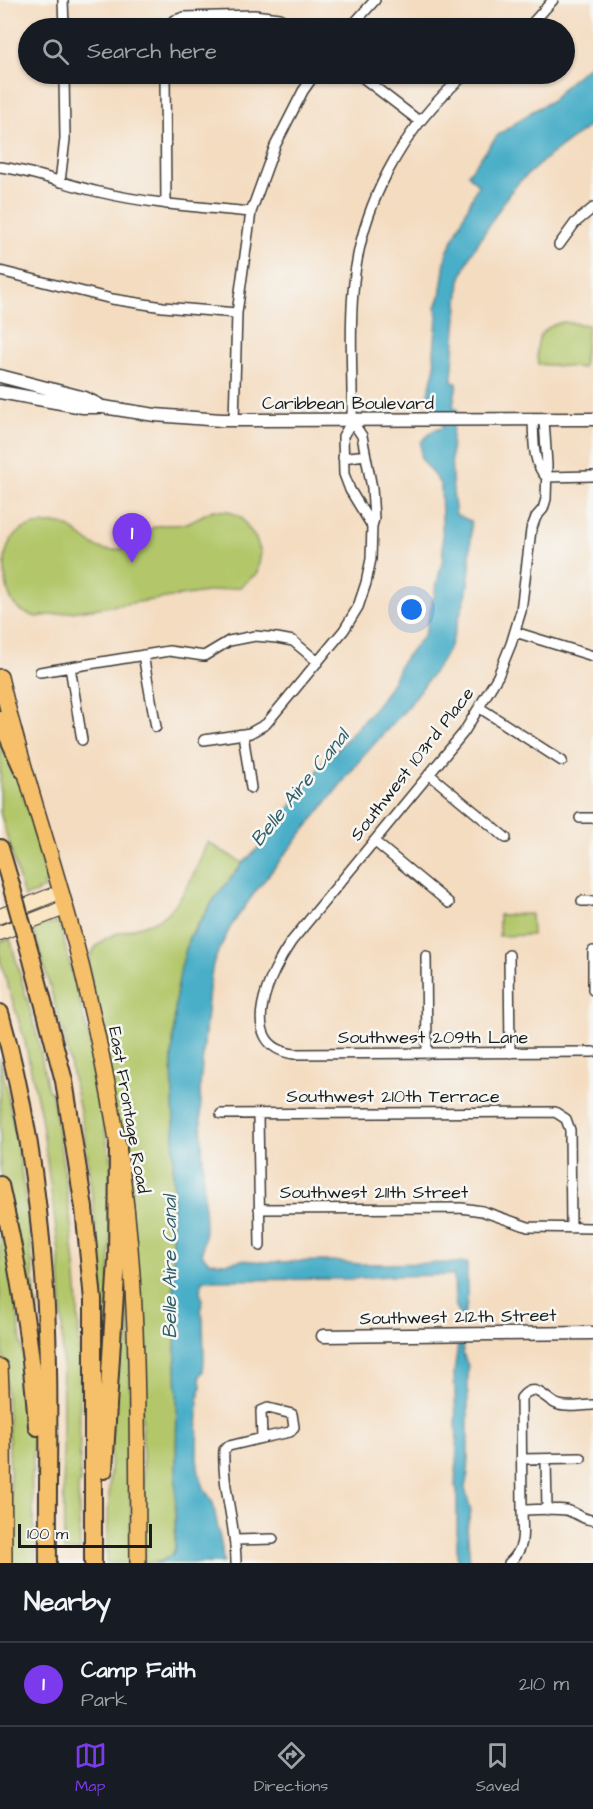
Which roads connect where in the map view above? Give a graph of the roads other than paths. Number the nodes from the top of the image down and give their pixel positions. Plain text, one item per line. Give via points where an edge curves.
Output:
1 (63, 0) edge
2 (375, 0) edge
3 (553, 0) edge
4 (64, 18) edge
5 (183, 18) edge
6 (276, 18) edge
7 (359, 18) edge
8 (537, 18) edge
9 (64, 84) edge
10 (165, 84) edge
11 (308, 84) edge
12 (371, 84) edge
13 (454, 84) edge
14 (419, 121) junction
15 (0, 167) edge
16 (60, 182) junction
17 (166, 204) junction
18 (593, 208) edge
19 (251, 212) junction
20 (560, 245) dead end
21 (0, 271) edge
22 (237, 313) junction
23 (0, 376) edge
24 (0, 392) edge
25 (103, 407) junction
26 (593, 419) edge
27 (538, 420) junction
28 (234, 421) junction
29 (352, 421) junction
30 (365, 455) junction
31 (343, 458) junction
32 (593, 476) edge
33 (546, 477) junction
34 (372, 526) junction
35 (515, 632) junction
36 (143, 654) junction
37 (593, 656) edge
38 (318, 662) junction
39 (70, 667) junction
40 (40, 672) dead end
41 (0, 677) edge
42 (480, 708) junction
43 (0, 719) edge
44 (156, 727) dead end
45 (243, 734) junction
46 (82, 740) dead end
47 (204, 740) dead end
48 (562, 760) dead end
49 (23, 770) junction
50 (429, 774) junction
51 (251, 788) dead end
52 (580, 818) dead end
53 (593, 818) edge
54 (506, 838) dead end
55 (374, 841) junction
56 (0, 848) edge
57 (60, 892) junction
58 (582, 901) dead end
59 (593, 901) edge
60 (449, 903) dead end
61 (65, 908) junction
62 (0, 916) edge
63 (0, 933) edge
64 (593, 951) edge
65 (509, 955) dead end
66 (426, 956) dead end
67 (593, 990) edge
68 (0, 1013) edge
69 (275, 1047) joint
70 (593, 1052) edge
71 (510, 1053) junction
72 (427, 1054) junction
73 (221, 1114) dead end
74 (258, 1114) junction
75 (118, 1146) junction
76 (0, 1185) edge
77 (259, 1209) junction
78 (571, 1228) junction
79 (593, 1228) edge
80 (260, 1246) dead end
81 (593, 1334) edge
82 (323, 1336) dead end
83 (0, 1366) edge
84 (593, 1405) edge
85 (262, 1438) dead end
86 (581, 1458) dead end
87 (521, 1459) junction
88 (546, 1459) junction
89 (522, 1510) junction
90 (547, 1510) junction
91 (94, 1520) junction
92 (593, 1520) edge
93 (47, 1523) junction
94 (273, 1539) dead end
95 (236, 1540) junction
96 (93, 1555) edge
97 (4, 1557) edge
98 (138, 1557) edge
99 (48, 1559) edge
100 (236, 1563) edge
101 (509, 1563) edge

1 - 4 street
2 - 7 street
3 - 8 street
5 - 6 street
9 - 16 street
10 - 17 street
11 - 19 street via 275,146
12 - 14 street
13 - 14 street
14 - 29 street via 382,184 359,251 352,306
15 - 16 street
16 - 17 street
17 - 19 street
18 - 20 street
19 - 22 street
21 - 22 street via 135,303
22 - 28 street
23 - 25 street, Caribbean Boulevard via 85,398
24 - 25 street, Caribbean Boulevard via 74,406
25 - 28 street, Caribbean Boulevard
26 - 27 street, Caribbean Boulevard
27 - 29 street, Caribbean Boulevard
27 - 33 street, Southwest 103rd Place
28 - 29 street, Caribbean Boulevard
29 - 30 street via 362,436
29 - 31 street via 343,436
30 - 31 street
30 - 34 street via 372,488
31 - 34 street via 347,485
32 - 33 street
33 - 35 street, Southwest 103rd Place via 545,505 531,530
34 - 38 street via 369,567 358,607
35 - 37 street
35 - 42 street, Southwest 103rd Place
36 - 38 street via 172,650 204,656 229,641 261,636 293,641
36 - 39 street
36 - 44 street
38 - 45 street via 266,724
39 - 40 street
39 - 46 street
41 - 49 main road, East Frontage Road
42 - 48 street
42 - 50 street, Southwest 103rd Place
43 - 49 highway
45 - 47 street
45 - 51 street
49 - 57 main road, East Frontage Road
50 - 54 street
50 - 55 street, Southwest 103rd Place
52 - 53 street
55 - 60 street
55 - 69 street, Southwest 103rd Place via 291,942 275,968 261,1018
56 - 91 highway, bridge via 64,1081 84,1208 93,1300
57 - 61 main road, East Frontage Road
57 - 62 main road
58 - 59 street
61 - 63 main road
61 - 75 main road, East Frontage Road via 82,969
64 - 67 street
65 - 71 street
66 - 72 street
68 - 93 highway via 21,1097 40,1227 46,1303
69 - 72 street, Southwest 209th Lane via 300,1054
70 - 71 street, Southwest 209th Lane
71 - 72 street, Southwest 209th Lane
73 - 74 street, Southwest 210th Terrace
74 - 77 street
74 - 78 street, Southwest 210th Terrace via 549,1111 563,1117 570,1130
75 - 91 highway via 117,1260 104,1465 101,1503
75 - 98 main road, East Frontage Road via 134,1290
76 - 93 highway via 15,1252 34,1382
77 - 78 street, Southwest 211th Street via 461,1208 483,1211 528,1227
77 - 80 street
78 - 79 street, Southwest 211th Street
81 - 82 street, Southwest 212th Street
83 - 97 main road
84 - 87 street via 560,1405 538,1392 524,1394 520,1402
85 - 95 street via 224,1450 223,1472
86 - 88 street
87 - 88 street
87 - 89 street
88 - 90 street
89 - 90 street
89 - 101 street via 522,1546
90 - 92 street via 569,1511
91 - 96 highway
93 - 99 highway
94 - 95 street
95 - 100 street

